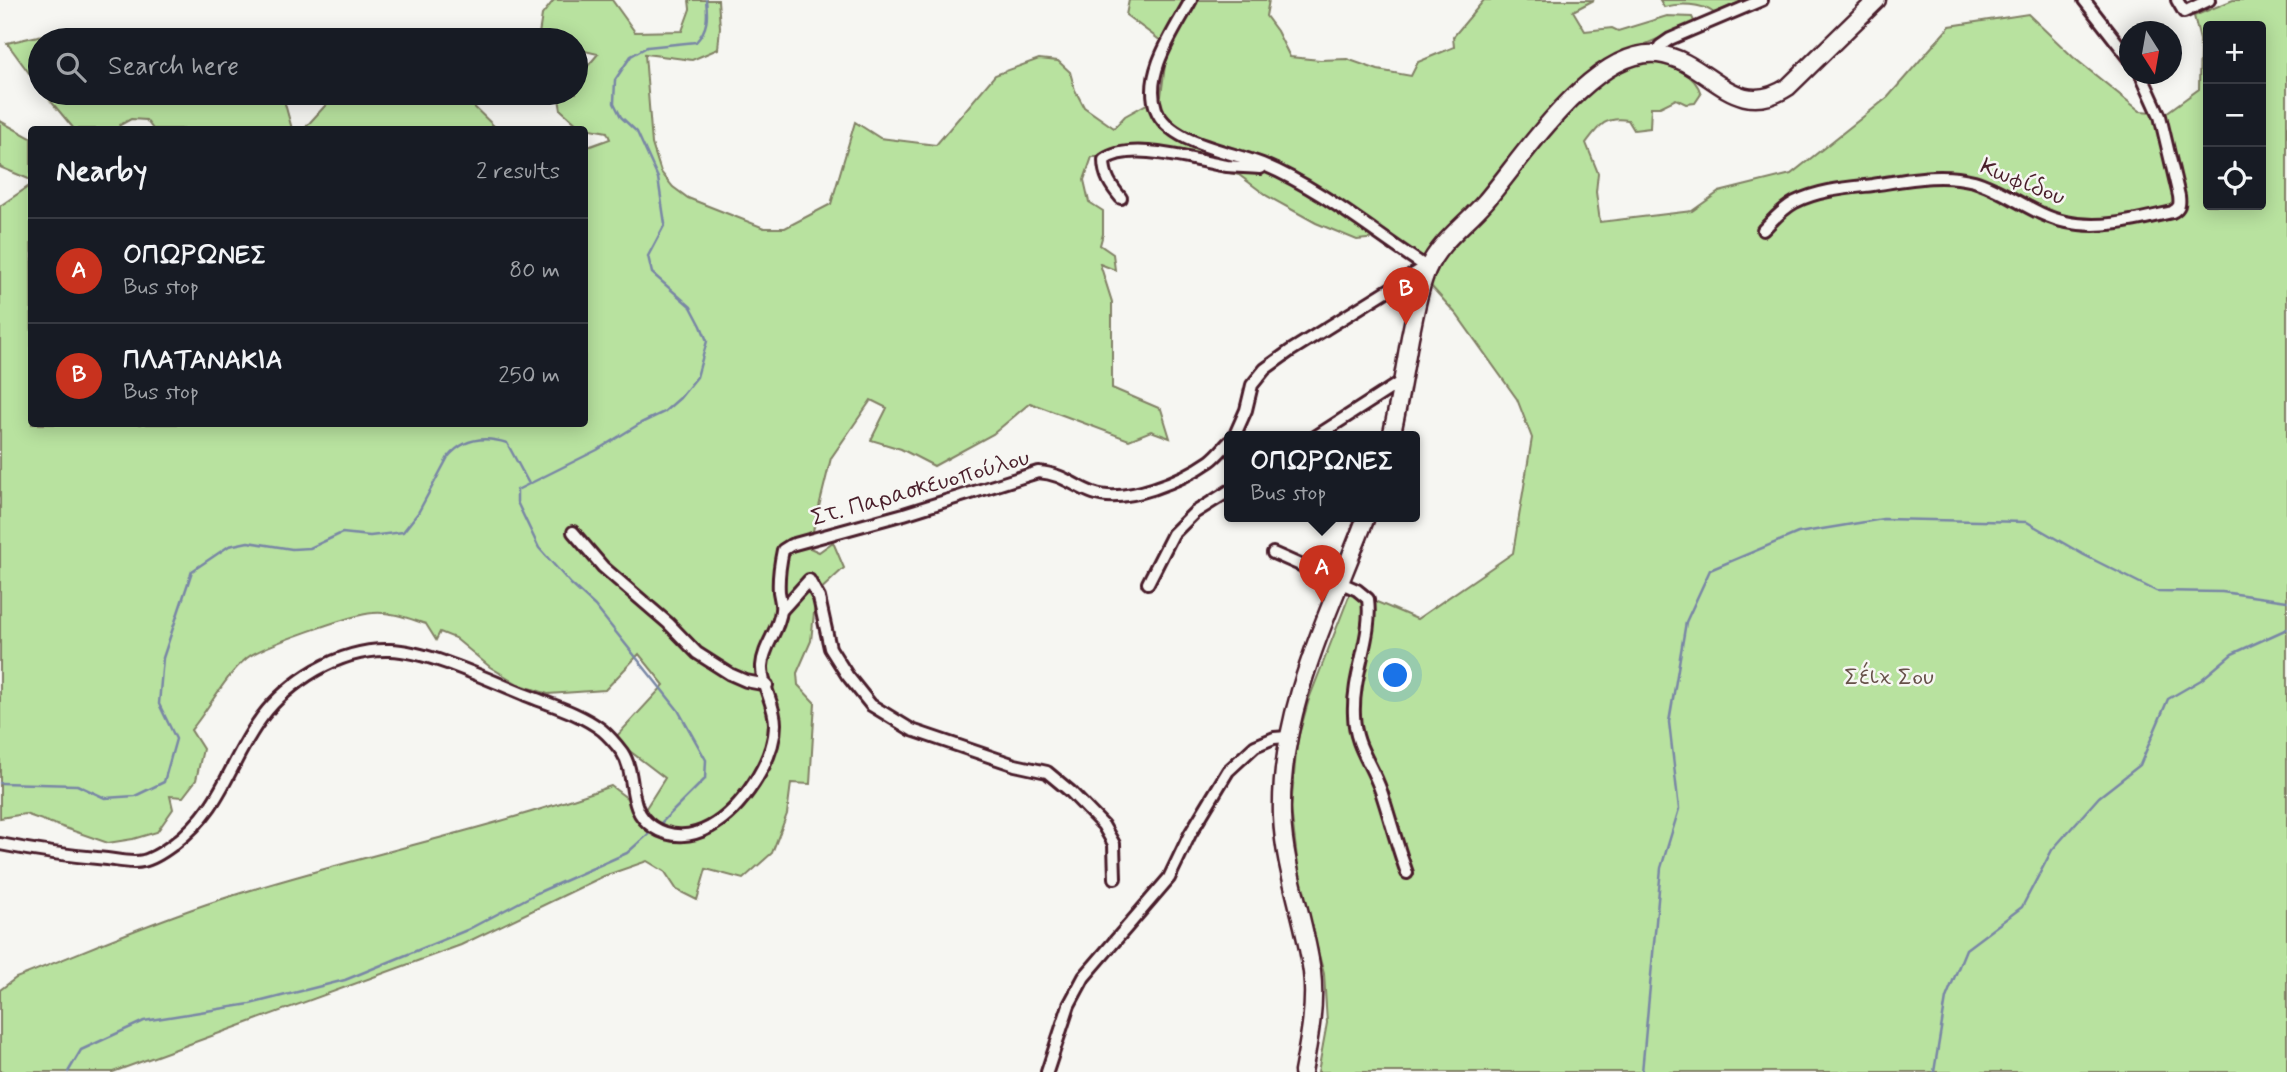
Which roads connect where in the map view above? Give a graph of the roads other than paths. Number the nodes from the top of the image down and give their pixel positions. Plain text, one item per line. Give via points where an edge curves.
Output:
1 (1191, 0) edge
2 (1762, 0) edge
3 (1877, 0) edge
4 (2084, 0) edge
5 (2177, 0) edge
6 (2209, 0) edge
7 (2119, 45) edge
8 (1657, 54) junction
9 (2146, 84) edge
10 (1270, 168) junction
11 (1121, 198) dead end
12 (1763, 230) dead end
13 (1430, 264) junction
14 (1402, 381) junction
15 (1237, 431) edge
16 (1324, 431) edge
17 (1392, 431) edge
18 (1224, 447) edge
19 (1224, 494) edge
20 (1364, 522) edge
21 (573, 532) dead end
22 (1273, 554) dead end
23 (1148, 583) dead end
24 (1339, 583) junction
25 (781, 611) junction
26 (767, 685) junction
27 (1288, 737) junction
28 (0, 844) edge
29 (1407, 873) dead end
30 (1115, 878) dead end
31 (1047, 1072) edge
32 (1303, 1072) edge

1 - 10 street via 1160,61 1154,92 1159,115 1182,137
2 - 8 street via 1670,39
3 - 8 main road via 1788,87 1770,97 1735,94 1694,67
4 - 7 street
5 - 6 street via 2184,12
8 - 13 main road via 1614,65 1576,94
9 - 12 street, Κωφίδου via 2160,116 2177,186 2180,205 2172,212 2102,225 2066,222 1971,181 1912,178 1815,194 1795,202
10 - 11 street via 1163,154 1112,154 1104,160 1104,172
10 - 13 street via 1319,193 1425,266
13 - 14 main road via 1417,302
13 - 15 street via 1265,369 1252,385
14 - 16 street
14 - 17 main road
18 - 25 street, Στ. Παρασκευοπούλου via 1211,461 1140,493 1094,494 1056,473 1038,472 791,545 781,560
19 - 23 street via 1194,513 1173,534
20 - 24 main road
21 - 26 street via 603,567 697,653 730,674
22 - 24 street
24 - 27 main road via 1303,680
24 - 29 street via 1368,599 1368,632 1354,694 1356,737 1380,789
25 - 26 street, Στ. Παρασκευοπούλου via 762,663
25 - 30 street via 809,580 819,598 830,648 871,705 912,730 1047,772 1102,825 1114,844
26 - 28 street, Στ. Παρασκευοπούλου via 775,724 770,754 760,775 722,819 683,836 655,828 640,815 625,756 603,731 583,718 482,676 416,653 390,650 345,655 291,685 261,718 205,816 166,850 143,861
27 - 31 street via 1255,746 1228,771 1169,878 1084,977 1069,1005
27 - 32 main road via 1283,834 1312,983

